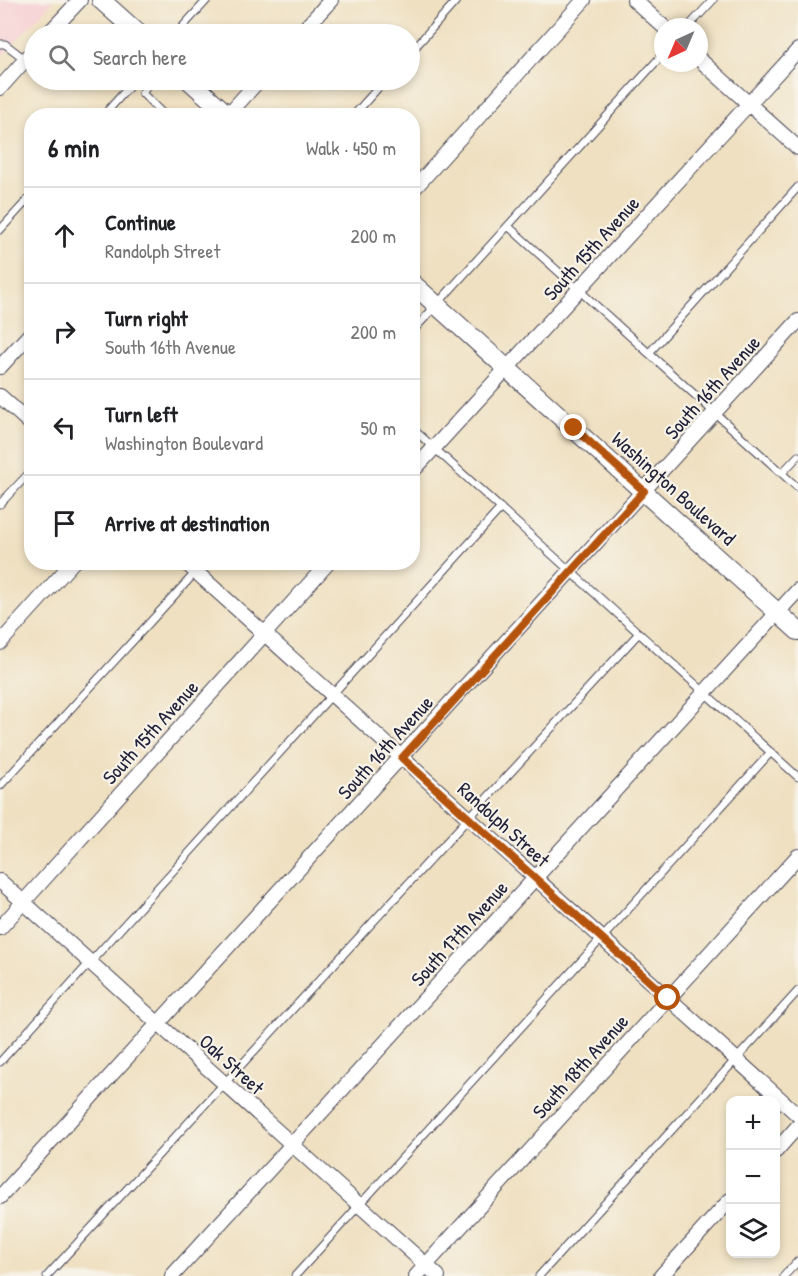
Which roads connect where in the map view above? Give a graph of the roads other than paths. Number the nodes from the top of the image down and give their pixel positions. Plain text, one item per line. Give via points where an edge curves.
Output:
1 (80, 0) edge
2 (101, 0) edge
3 (207, 0) edge
4 (331, 0) edge
5 (457, 0) edge
6 (584, 0) edge
7 (634, 0) edge
8 (713, 0) edge
9 (654, 18) edge
10 (696, 18) edge
11 (57, 24) edge
12 (128, 24) edge
13 (185, 24) edge
14 (309, 24) edge
15 (420, 42) edge
16 (0, 44) edge
17 (798, 50) edge
18 (24, 52) edge
19 (24, 62) edge
20 (654, 64) edge
21 (708, 66) edge
22 (0, 88) edge
23 (126, 90) edge
24 (144, 90) edge
25 (200, 90) edge
26 (250, 90) edge
27 (376, 90) edge
28 (749, 104) junction
29 (110, 108) edge
30 (157, 108) edge
31 (220, 108) edge
32 (234, 108) edge
33 (360, 108) edge
34 (798, 148) edge
35 (420, 182) edge
36 (798, 187) edge
37 (24, 204) edge
38 (508, 226) junction
39 (0, 230) edge
40 (420, 289) edge
41 (579, 290) junction
42 (438, 304) junction
43 (798, 321) edge
44 (420, 323) edge
45 (24, 341) edge
46 (649, 353) junction
47 (0, 367) edge
48 (508, 369) junction
49 (0, 396) edge
50 (715, 413) junction
51 (24, 418) edge
52 (420, 435) edge
53 (435, 448) junction
54 (798, 456) edge
55 (420, 464) edge
56 (782, 474) junction
57 (24, 478) edge
58 (798, 488) edge
59 (644, 491) junction
60 (0, 504) edge
61 (501, 508) junction
62 (66, 570) edge
63 (198, 570) edge
64 (202, 570) edge
65 (322, 570) edge
66 (571, 572) junction
67 (798, 590) edge
68 (778, 613) junction
69 (798, 631) edge
70 (639, 633) junction
71 (264, 634) junction
72 (0, 643) edge
73 (705, 693) junction
74 (333, 696) junction
75 (771, 752) junction
76 (402, 758) junction
77 (798, 777) edge
78 (0, 786) edge
79 (468, 817) junction
80 (798, 856) edge
81 (535, 878) junction
82 (0, 881) edge
83 (24, 902) junction
84 (0, 928) edge
85 (602, 938) junction
86 (91, 963) junction
87 (798, 991) edge
88 (668, 998) junction
89 (157, 1023) junction
90 (736, 1059) junction
91 (0, 1062) edge
92 (224, 1083) junction
93 (798, 1115) edge
94 (798, 1126) edge
95 (292, 1144) junction
96 (777, 1150) edge
97 (0, 1197) edge
98 (726, 1204) edge
99 (359, 1205) junction
100 (798, 1261) edge
101 (426, 1265) junction
102 (47, 1276) edge
103 (172, 1276) edge
104 (295, 1276) edge
105 (416, 1276) edge
106 (438, 1276) edge
107 (539, 1276) edge
108 (661, 1276) edge
109 (784, 1276) edge

1 - 11 street
2 - 12 street
3 - 13 lane
4 - 14 street
5 - 15 lane
6 - 35 street
7 - 9 street
8 - 10 lane
16 - 18 lane
17 - 28 street, South 15th Avenue
19 - 22 street
20 - 38 lane
21 - 28 street
23 - 29 lane
24 - 30 lane via 142,93
25 - 31 street
26 - 32 street
27 - 33 lane
28 - 34 street
28 - 41 street, South 15th Avenue
36 - 46 lane
37 - 39 lane
38 - 41 lane
38 - 42 lane
40 - 42 street, Washington Boulevard
41 - 46 lane
41 - 48 street, South 15th Avenue
42 - 44 lane
42 - 48 street, Washington Boulevard
43 - 50 street, South 16th Avenue
45 - 47 street
46 - 50 lane
48 - 53 street, South 15th Avenue
48 - 59 street, Washington Boulevard
49 - 51 street
50 - 56 lane
50 - 59 street, South 16th Avenue
52 - 53 lane
53 - 55 street, South 15th Avenue
53 - 61 lane
54 - 56 lane
56 - 58 lane
57 - 60 lane
59 - 66 street, South 16th Avenue
59 - 68 street, Washington Boulevard
61 - 66 lane
61 - 74 lane
62 - 72 street
63 - 78 lane
64 - 71 street, Randolph Street
65 - 71 street, South 15th Avenue
66 - 70 lane
66 - 76 street, South 16th Avenue
67 - 68 street, South 17th Avenue
68 - 69 street, Washington Boulevard
68 - 73 street, South 17th Avenue
70 - 73 lane
70 - 79 lane
71 - 74 street, Randolph Street
71 - 83 street, South 15th Avenue
73 - 75 lane
73 - 81 street, South 17th Avenue
74 - 76 street, Randolph Street
74 - 86 lane
75 - 77 lane
75 - 85 lane
76 - 79 street, Randolph Street
76 - 89 street, South 16th Avenue
79 - 81 street, Randolph Street
79 - 92 lane
80 - 88 street, South 18th Avenue
81 - 85 street, Randolph Street
81 - 95 street, South 17th Avenue
82 - 83 street, Oak Street
83 - 84 street, South 15th Avenue
83 - 86 street, Oak Street
85 - 88 street, Randolph Street
85 - 99 lane
86 - 89 street, Oak Street
86 - 91 lane
87 - 90 lane
88 - 90 street, Randolph Street
88 - 101 street, South 18th Avenue
89 - 92 street, Oak Street
89 - 97 street, South 16th Avenue
90 - 93 street, Randolph Street
90 - 107 lane
92 - 95 street, Oak Street
92 - 102 lane
94 - 96 street
95 - 99 street, Oak Street
95 - 103 street, South 17th Avenue
98 - 108 street
99 - 101 street, Oak Street
99 - 104 lane
100 - 109 lane
101 - 105 street, South 18th Avenue
101 - 106 street, Oak Street

